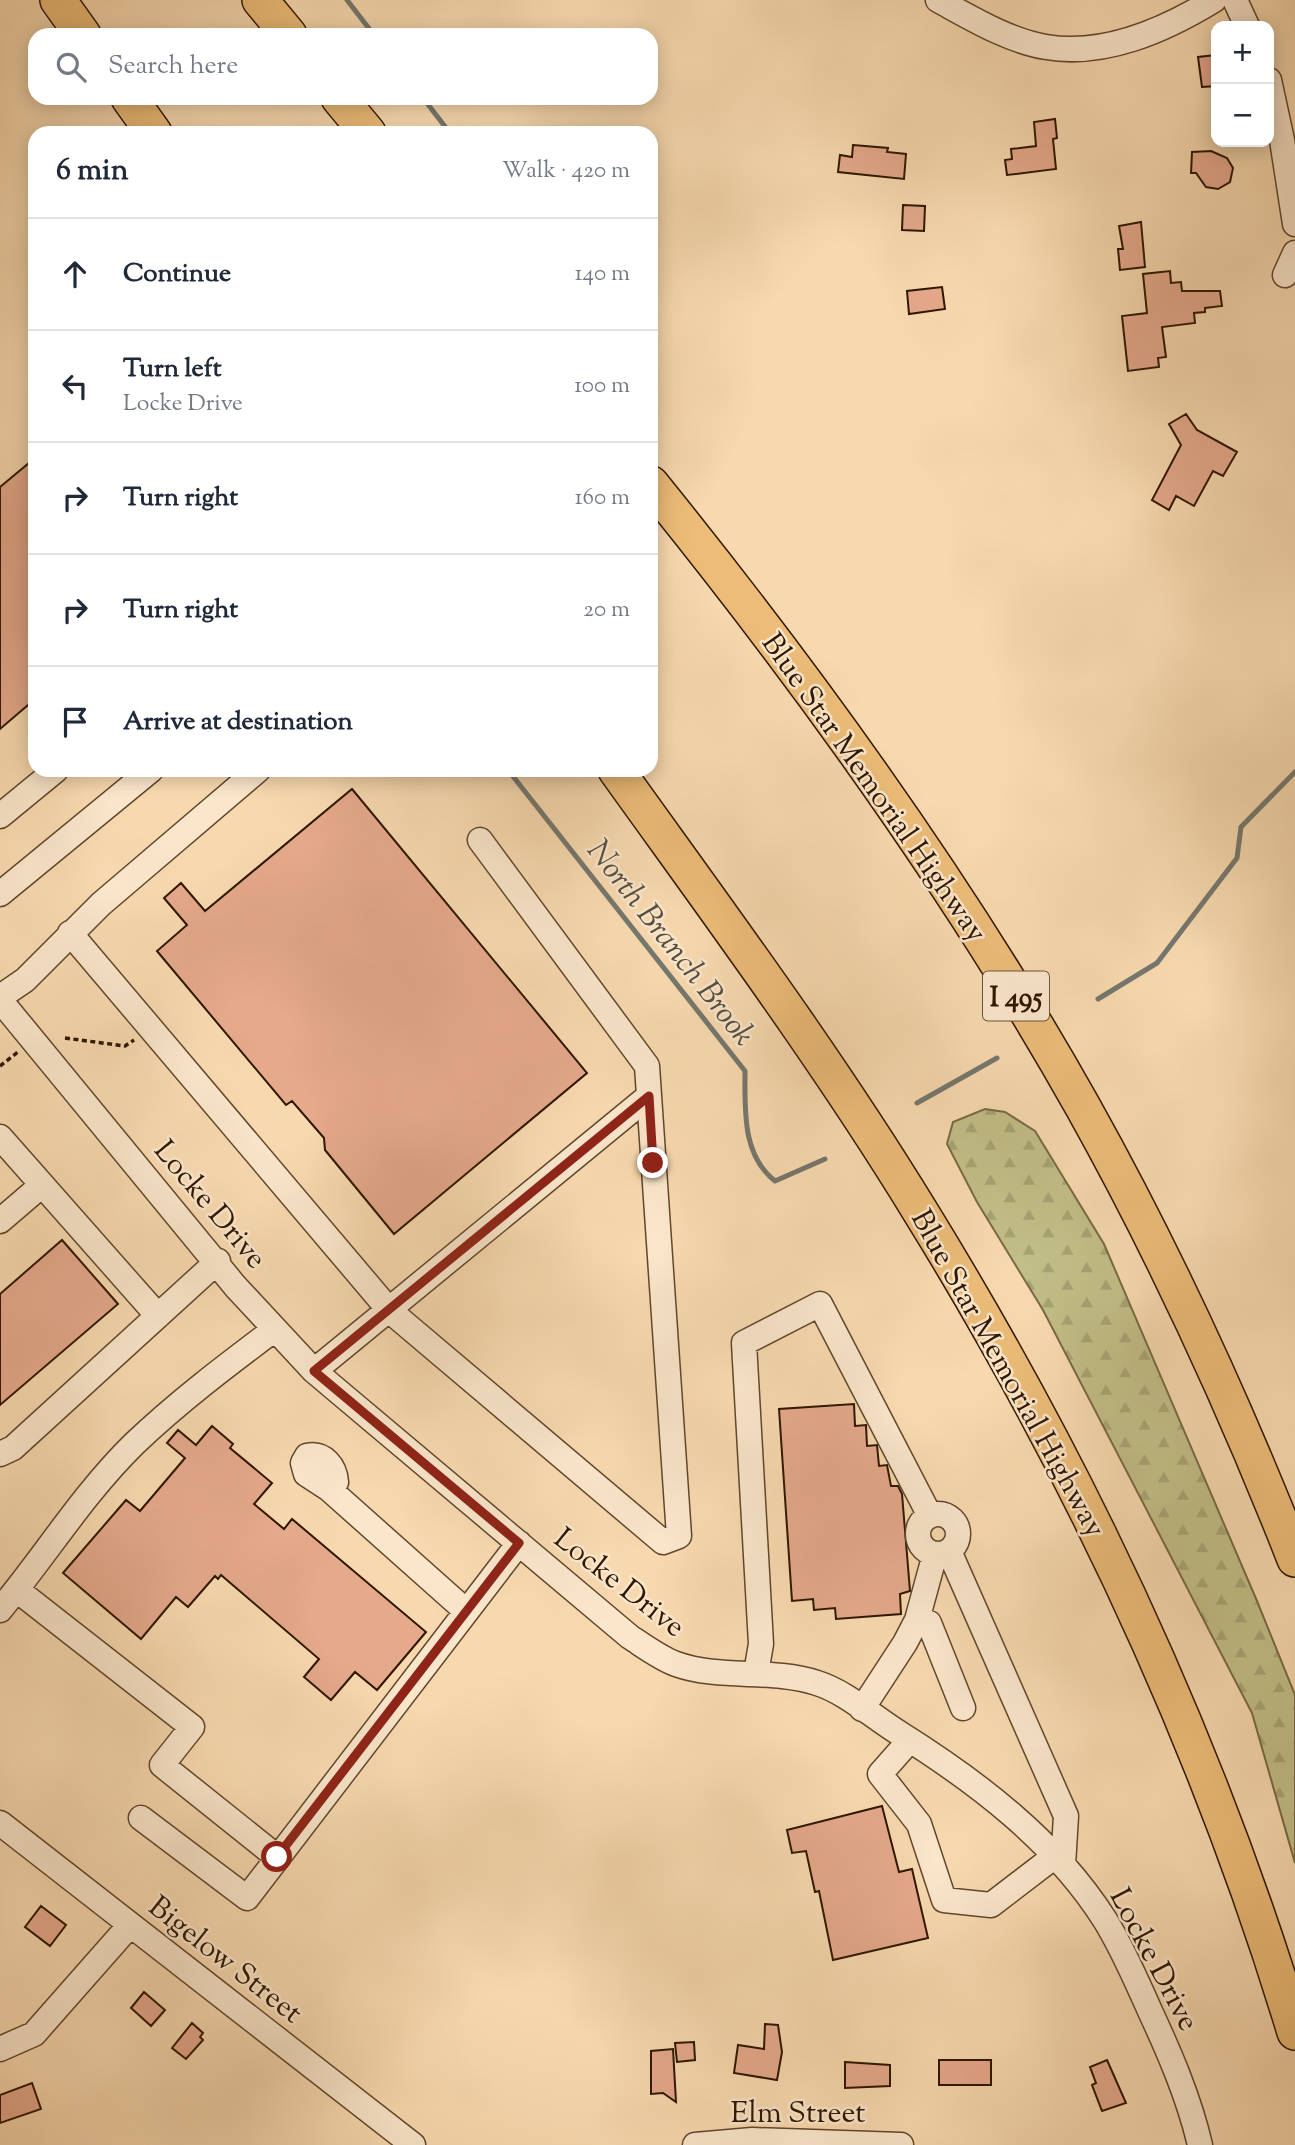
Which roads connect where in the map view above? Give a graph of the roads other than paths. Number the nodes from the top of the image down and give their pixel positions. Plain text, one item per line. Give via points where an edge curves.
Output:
1 (58, 0) edge
2 (260, 0) edge
3 (938, 0) edge
4 (1214, 0) edge
5 (1235, 0) edge
6 (1245, 21) edge
7 (78, 28) edge
8 (283, 28) edge
9 (1270, 84) edge
10 (134, 105) edge
11 (346, 105) edge
12 (149, 126) edge
13 (362, 126) edge
14 (1295, 224) edge
15 (658, 493) edge
16 (48, 777) edge
17 (142, 777) edge
18 (250, 777) edge
19 (621, 777) edge
20 (0, 817) edge
21 (480, 840) dead end
22 (0, 894) edge
23 (70, 933) junction
24 (1, 1002) edge
25 (649, 1096) junction
26 (0, 1138) edge
27 (42, 1185) junction
28 (0, 1222) edge
29 (218, 1261) junction
30 (390, 1311) junction
31 (158, 1316) junction
32 (275, 1329) junction
33 (314, 1371) junction
34 (0, 1454) edge
35 (329, 1489) dead end
36 (519, 1543) junction
37 (942, 1552) junction
38 (1295, 1559) edge
39 (17, 1590) junction
40 (0, 1610) edge
41 (466, 1611) junction
42 (917, 1620) junction
43 (756, 1673) junction
44 (963, 1708) dead end
45 (862, 1709) junction
46 (910, 1740) junction
47 (141, 1818) dead end
48 (0, 1823) edge
49 (277, 1857) junction
50 (1059, 1861) junction
51 (130, 1925) junction
52 (1295, 2032) edge
53 (0, 2049) edge
54 (414, 2145) edge
55 (695, 2145) edge
56 (901, 2145) edge
57 (1200, 2145) edge

1 - 7 highway
2 - 8 highway
3 - 4 street via 1023,41 1066,49 1132,39
5 - 6 street
9 - 14 street
10 - 12 highway
11 - 13 highway
15 - 38 highway, Blue Star Memorial Highway / I 495 via 772,636 856,752 1082,1105 1160,1254 1239,1422
16 - 20 street
17 - 22 street
18 - 23 street
19 - 52 highway, Blue Star Memorial Highway via 882,1149 1035,1409 1117,1574 1177,1709 1233,1850
21 - 25 street via 647,1066
23 - 24 street
23 - 30 street
24 - 29 street, Locke Drive
25 - 30 street
25 - 30 street via 679,1536 663,1542
26 - 27 street
27 - 28 street
27 - 31 street
29 - 31 street
29 - 32 street, Locke Drive
30 - 33 street
31 - 34 street via 13,1448
32 - 33 street, Locke Drive
32 - 39 street via 133,1445 49,1544
33 - 36 street, Locke Drive
35 - 41 street
36 - 41 street
36 - 43 street, Locke Drive via 630,1637 674,1664
37 - 42 street
37 - 43 street via 926,1550 919,1539 920,1526 930,1516 820,1304 744,1343 761,1644
37 - 50 street via 1066,1816
39 - 40 street
39 - 49 street via 192,1727 162,1765
41 - 49 street
42 - 44 street via 929,1623
42 - 45 street
43 - 45 street, Locke Drive via 820,1683
45 - 46 street, Locke Drive
46 - 50 street, Locke Drive via 989,1795
46 - 50 street via 880,1774 919,1824 944,1900 991,1905
47 - 49 street via 247,1898
48 - 51 street, Bigelow Street
50 - 57 street, Locke Drive via 1105,1920 1127,1960 1179,2077
51 - 53 street via 34,2034
51 - 54 street, Bigelow Street
55 - 56 street, Elm Street via 752,2140

